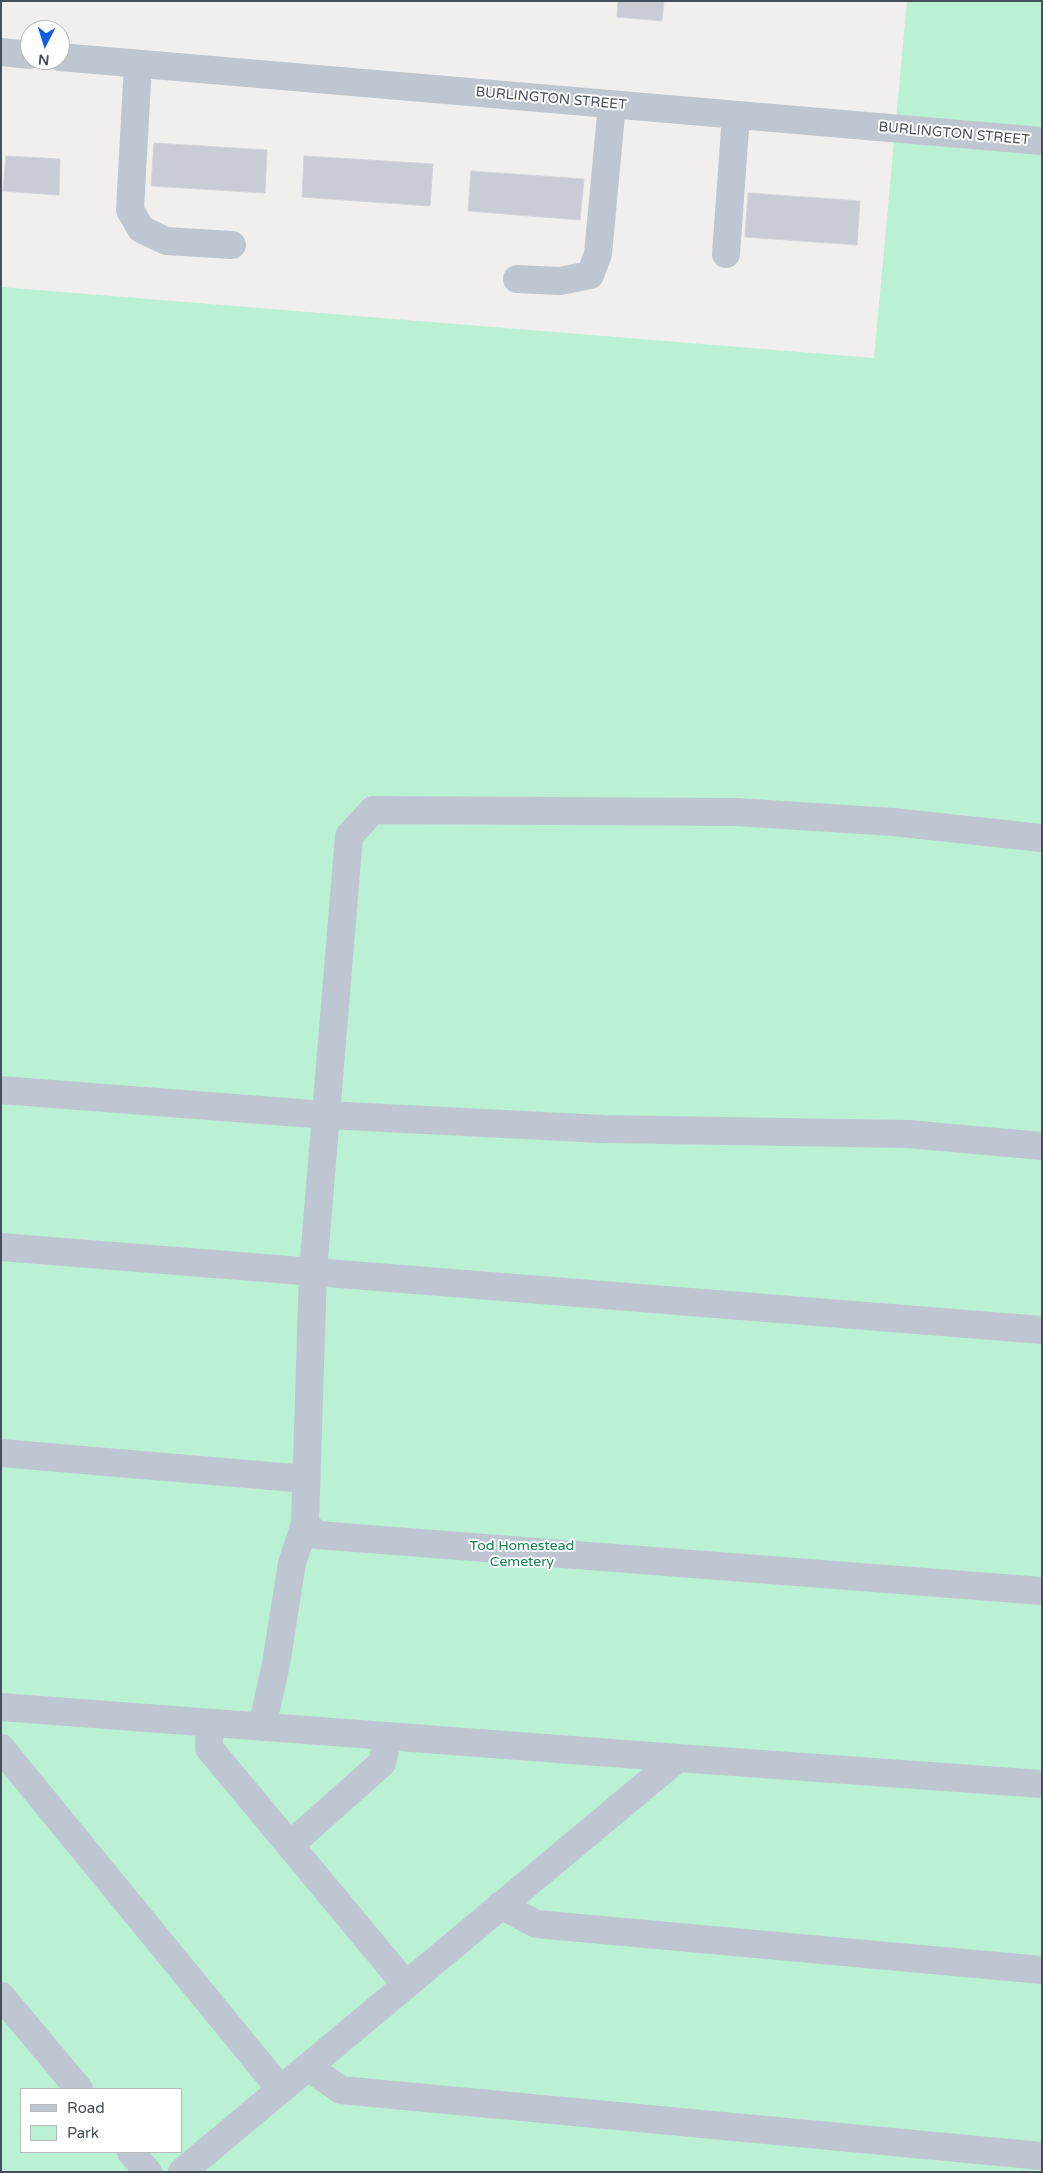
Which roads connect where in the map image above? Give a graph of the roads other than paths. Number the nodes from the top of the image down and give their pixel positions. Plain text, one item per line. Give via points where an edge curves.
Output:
1 (1, 52) edge
2 (20, 54) edge
3 (70, 58) edge
4 (138, 64) junction
5 (612, 104) junction
6 (736, 115) junction
7 (1042, 141) edge
8 (232, 245) dead end
9 (726, 254) dead end
10 (517, 279) dead end
11 (1042, 838) edge
12 (1, 1090) edge
13 (326, 1115) junction
14 (1042, 1146) edge
15 (1, 1247) edge
16 (313, 1272) junction
17 (1042, 1330) edge
18 (1, 1453) edge
19 (306, 1479) junction
20 (306, 1524) junction
21 (1042, 1591) edge
22 (1, 1707) edge
23 (210, 1723) junction
24 (262, 1727) junction
25 (388, 1736) junction
26 (1, 1748) edge
27 (678, 1758) junction
28 (1042, 1784) edge
29 (290, 1845) junction
30 (501, 1905) junction
31 (1042, 1970) edge
32 (406, 1985) junction
33 (1, 1996) edge
34 (308, 2067) junction
35 (78, 2088) edge
36 (281, 2090) junction
37 (132, 2153) edge
38 (1042, 2156) edge
39 (148, 2172) edge
40 (182, 2172) edge

1 - 2 street
3 - 4 street, BURLINGTON STREET
4 - 5 street, BURLINGTON STREET
4 - 8 street via 130,210 140,229 166,241
5 - 6 street, BURLINGTON STREET
5 - 10 street via 598,254 590,275 560,281
6 - 7 street, BURLINGTON STREET
6 - 9 street
11 - 13 street via 893,822 736,812 373,810 349,836
12 - 13 street
13 - 14 street via 603,1129 908,1134
13 - 16 street
15 - 16 street
16 - 17 street
16 - 19 street
18 - 19 street
19 - 20 street
20 - 21 street via 317,1535
20 - 24 street via 292,1563
22 - 23 street
23 - 24 street
23 - 29 street via 209,1748
24 - 25 street
25 - 27 street
25 - 29 street via 382,1764
26 - 36 street
27 - 28 street
27 - 30 street
29 - 32 street
30 - 31 street via 536,1924
30 - 32 street
32 - 34 street
33 - 35 street
34 - 36 street
34 - 38 street via 340,2090
36 - 40 street
37 - 39 street

